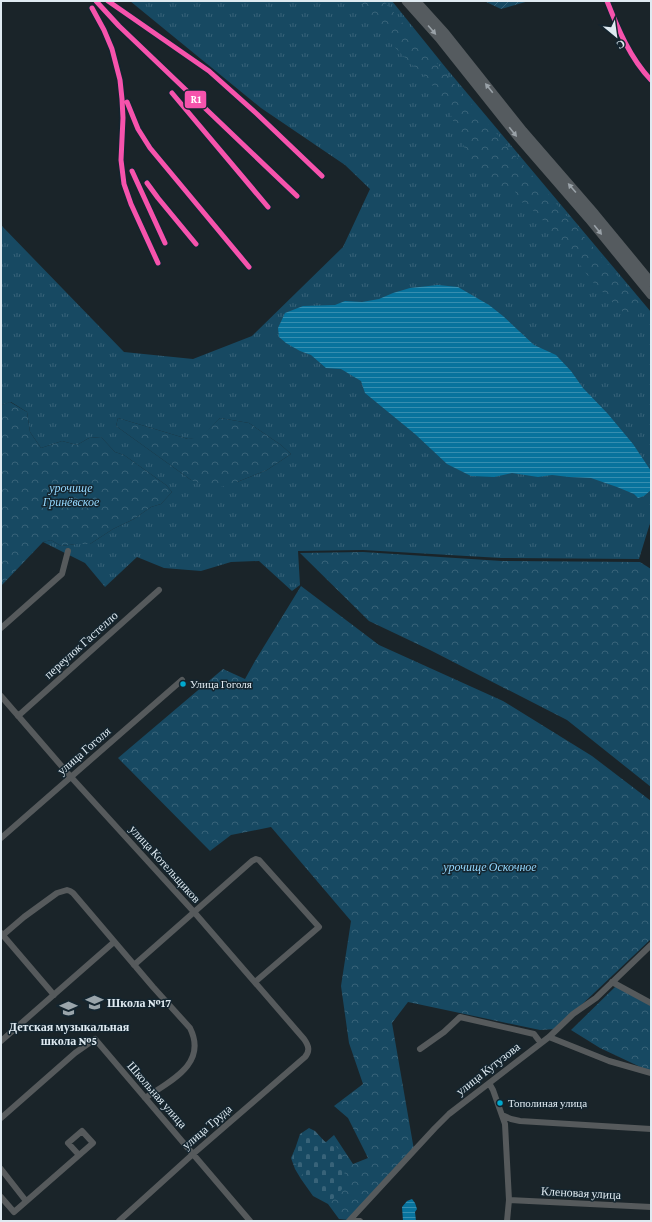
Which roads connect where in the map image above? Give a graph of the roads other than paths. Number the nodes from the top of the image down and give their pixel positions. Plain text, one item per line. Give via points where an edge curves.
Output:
1 (406, 1) edge
2 (416, 1) edge
3 (651, 282) edge
4 (651, 295) edge
5 (68, 551) dead end
6 (159, 590) dead end
7 (1, 628) edge
8 (182, 680) dead end
9 (1, 696) edge
10 (18, 716) junction
11 (71, 777) junction
12 (2, 834) edge
13 (194, 912) junction
14 (2, 934) edge
15 (114, 942) junction
16 (651, 945) edge
17 (134, 965) junction
18 (254, 982) junction
19 (612, 982) junction
20 (54, 995) junction
21 (651, 1004) edge
22 (549, 1036) junction
23 (2, 1037) edge
24 (540, 1042) junction
25 (309, 1049) joint
26 (420, 1049) dead end
27 (651, 1073) edge
28 (488, 1083) junction
29 (145, 1098) junction
30 (502, 1115) junction
31 (1, 1118) edge
32 (651, 1129) edge
33 (193, 1154) junction
34 (79, 1156) dead end
35 (1, 1169) edge
36 (1, 1197) edge
37 (509, 1200) junction
38 (26, 1201) junction
39 (651, 1207) edge
40 (350, 1220) edge
41 (118, 1221) edge
42 (250, 1221) edge
43 (360, 1221) edge
44 (507, 1221) edge

1 -> 4 main road
3 -> 2 main road
5 - 7 street via 62,574
6 - 10 street, переулок Гастелло
8 - 11 street, улица Гоголя
9 - 10 street, улица Котельщиков
10 - 11 street, улица Котельщиков
11 - 12 street, улица Гоголя
11 - 13 street, улица Котельщиков
13 - 17 street
13 - 18 street, улица Котельщиков
13 - 18 street via 256,859 262,862 314,921 319,927
14 - 15 street via 57,894 67,890 73,893
14 - 20 street
15 - 17 street
15 - 20 street
16 - 19 street, улица Кутузова
17 - 29 street via 190,1028 196,1046 191,1062 186,1068
18 - 25 street, улица Котельщиков via 304,1039
19 - 21 street
19 - 22 street, улица Кутузова
20 - 23 street
22 - 24 street, улица Кутузова
22 - 27 street via 609,1061
24 - 26 street via 534,1034 460,1017
24 - 28 street, улица Кутузова
25 - 33 street, улица Труда via 305,1057
28 - 30 street
28 - 40 street, улица Кутузова via 449,1114
29 - 31 street, Школьная улица via 94,1038
29 - 33 street, Школьная улица
30 - 32 street via 520,1121
30 - 37 street via 506,1139
33 - 41 street, улица Труда
33 - 42 street, Школьная улица
34 - 38 street
35 - 38 street
36 - 38 street via 14,1212
37 - 39 street, Кленовая улица
37 - 44 street
40 - 43 street

